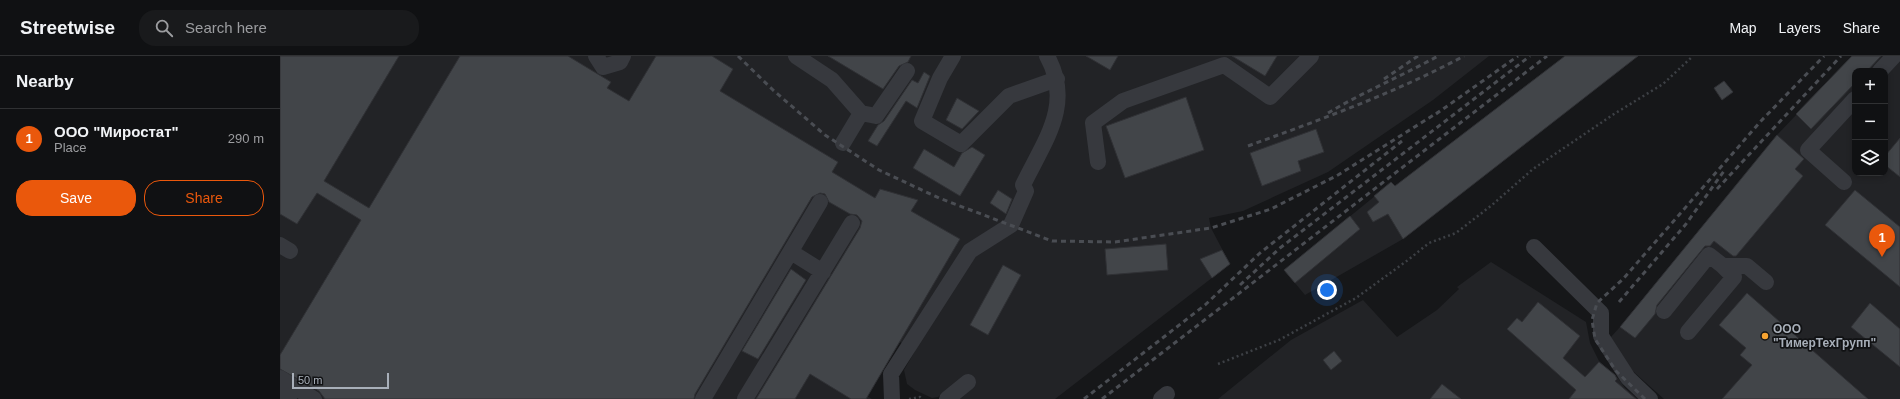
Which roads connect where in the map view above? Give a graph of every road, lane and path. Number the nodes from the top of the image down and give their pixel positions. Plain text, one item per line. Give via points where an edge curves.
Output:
1 (596, 56) edge
2 (623, 56) edge
3 (796, 56) edge
4 (953, 56) edge
5 (1048, 56) edge
6 (1210, 56) edge
7 (1311, 56) edge
8 (1693, 56) edge
9 (1894, 56) edge
10 (1224, 65) junction
11 (1883, 68) edge
12 (907, 71) dead end
13 (1057, 79) junction
14 (1852, 102) edge
15 (861, 113) junction
16 (844, 143) dead end
17 (1098, 162) dead end
18 (1844, 182) dead end
19 (820, 202) dead end
20 (852, 223) dead end
21 (1534, 247) dead end
22 (791, 252) junction
23 (1723, 266) junction
24 (823, 272) junction
25 (1766, 282) dead end
26 (1664, 311) dead end
27 (1688, 332) dead end
28 (1218, 364) dead end
29 (280, 378) edge
30 (968, 382) dead end
31 (280, 393) edge
32 (289, 399) edge
33 (314, 399) edge
34 (703, 399) edge
35 (745, 399) edge
36 (892, 399) edge
37 (909, 399) edge
38 (922, 399) edge
39 (947, 399) edge
40 (1650, 399) edge

1 - 2 lane via 603,68 620,62
3 - 15 lane via 832,80
4 - 13 lane via 940,78 922,121 961,144 1009,96
5 - 13 lane
6 - 10 lane
7 - 10 lane via 1270,96
8 - 28 path via 1663,84 1533,169 1456,233 1429,243 1356,298 1279,340
9 - 11 lane
10 - 17 lane via 1123,101 1093,123
12 - 15 lane via 876,116
13 - 36 lane via 1059,97 1055,119 1023,185 1026,191 1011,225 970,251 891,374
14 - 18 lane via 1808,150
15 - 16 lane
19 - 22 lane
20 - 24 lane
21 - 40 lane via 1601,313 1601,336 1628,378
22 - 24 lane
22 - 34 lane
23 - 25 lane via 1747,266
23 - 26 lane via 1709,254
23 - 27 lane via 1734,277
24 - 35 lane
29 - 33 lane
30 - 39 lane
31 - 32 lane
37 - 38 path

